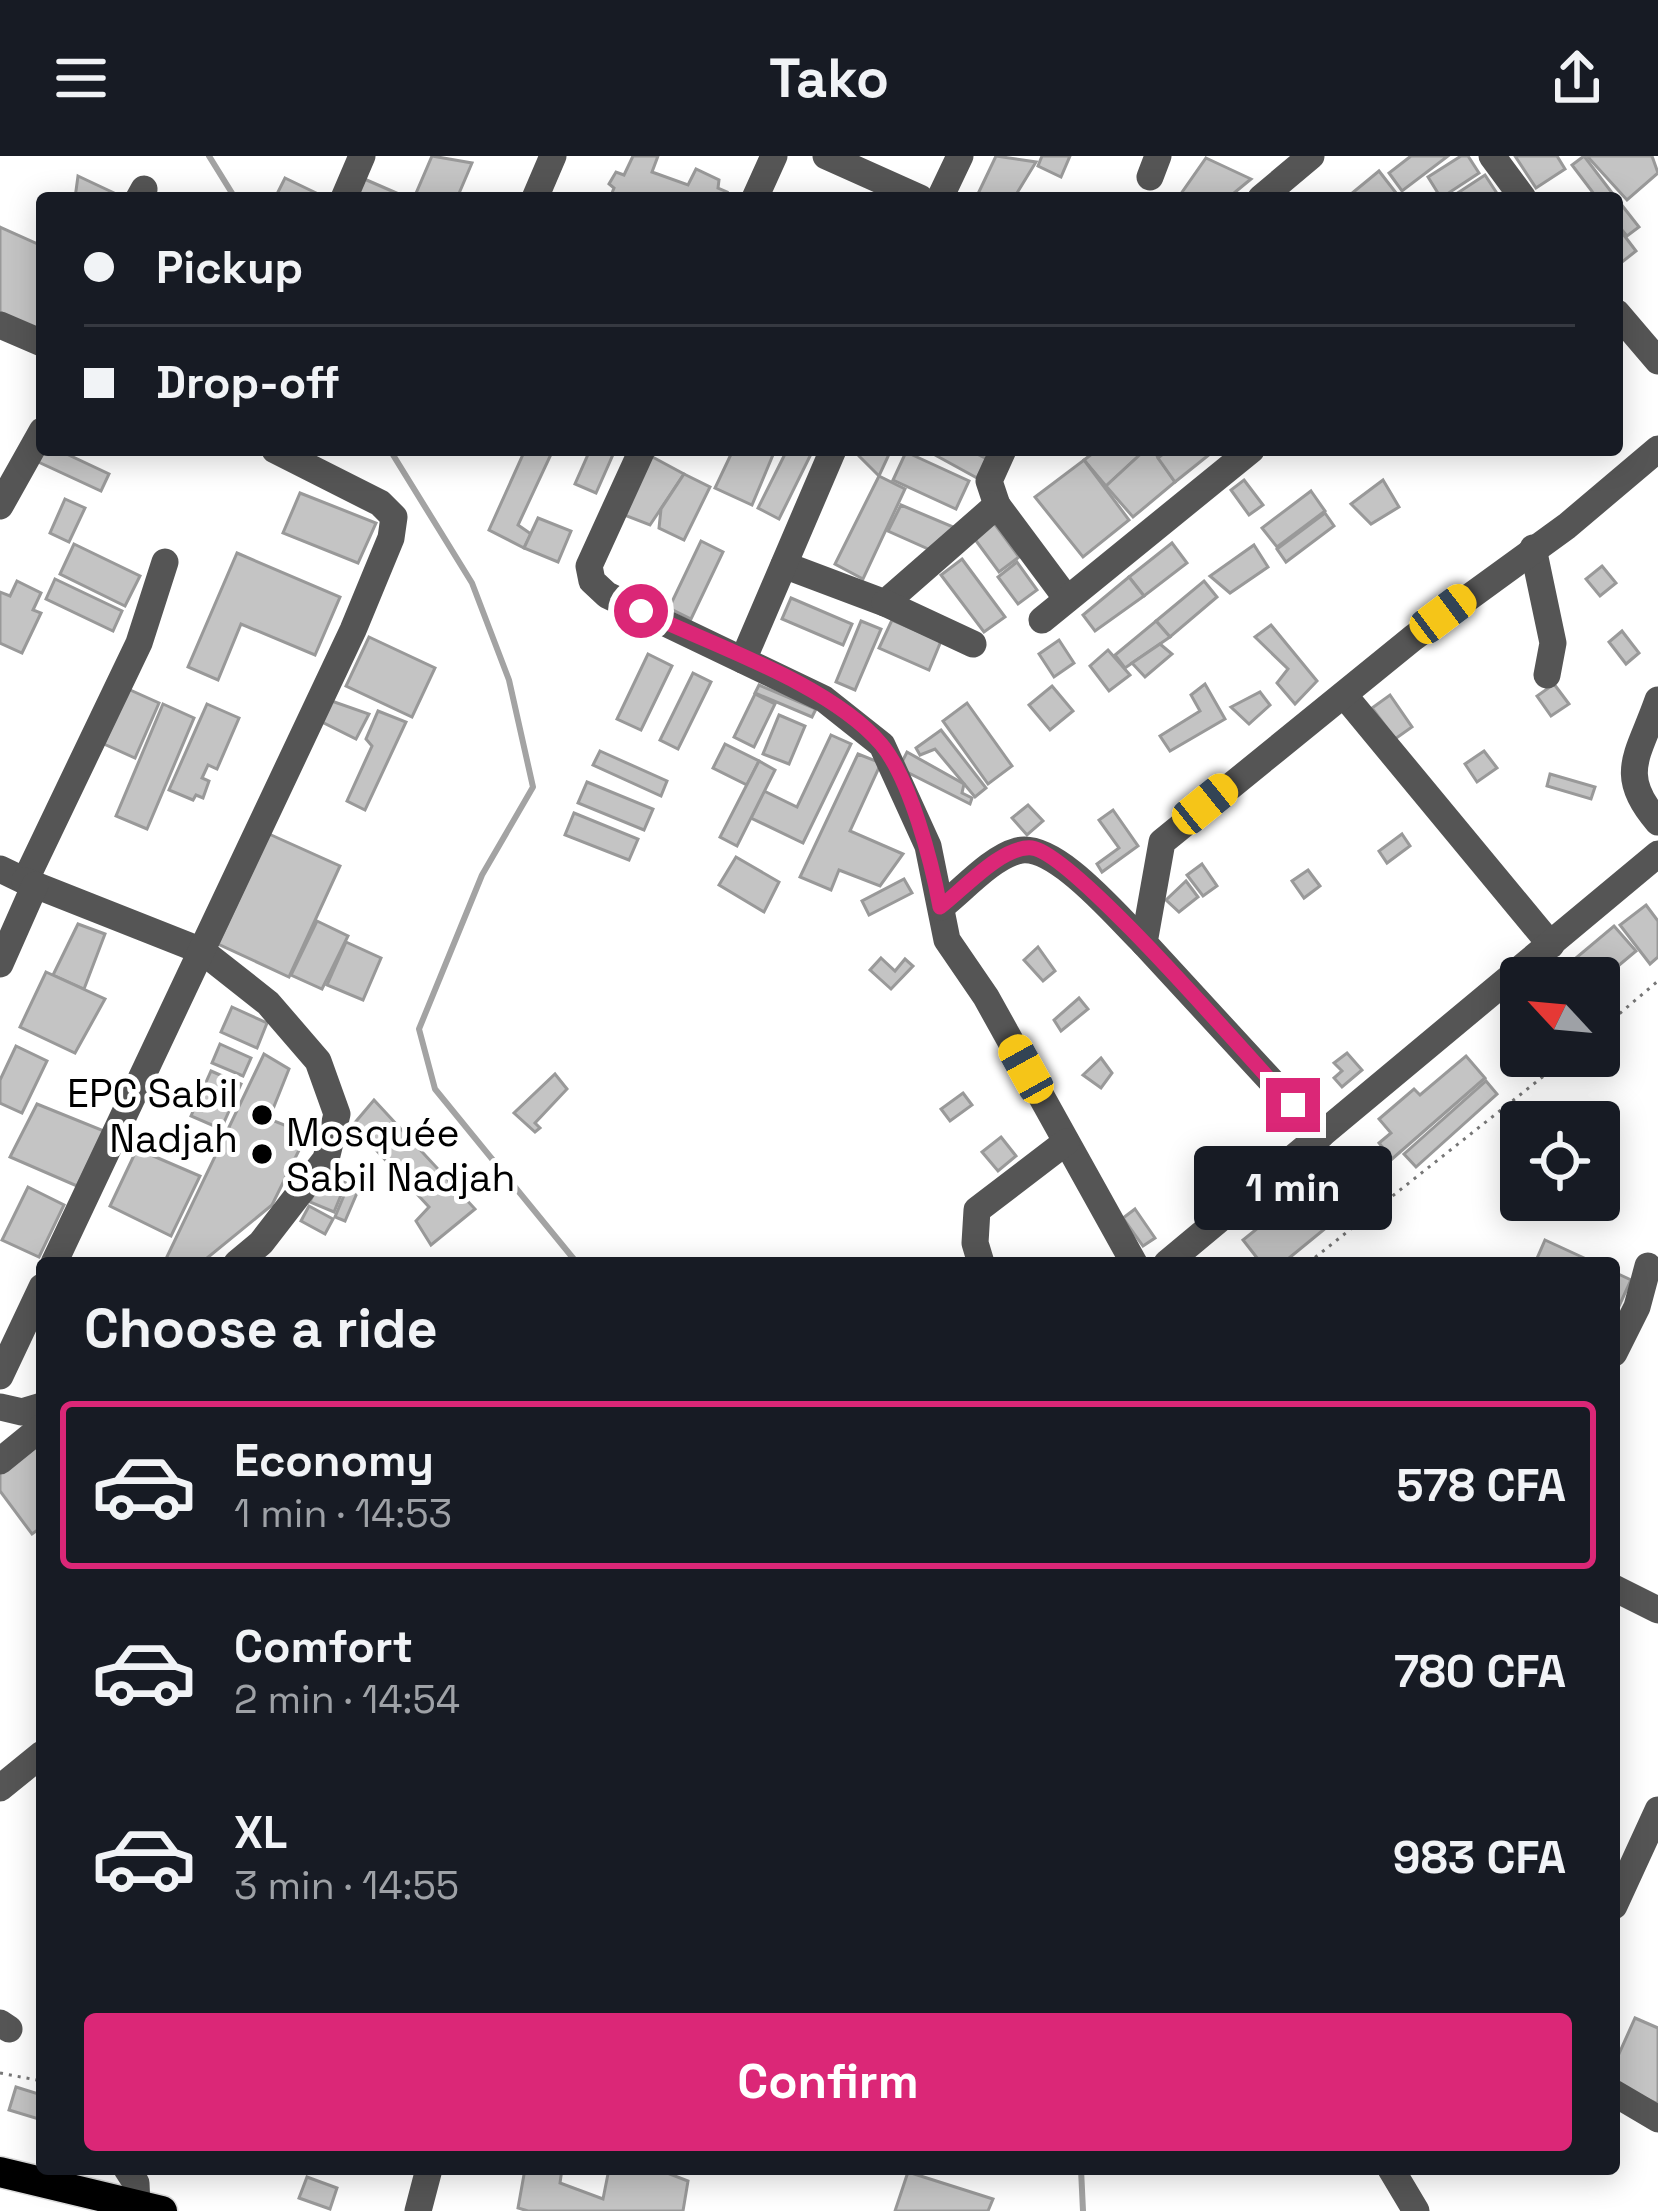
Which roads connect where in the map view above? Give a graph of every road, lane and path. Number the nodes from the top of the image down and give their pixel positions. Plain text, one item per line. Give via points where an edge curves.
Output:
1 (362, 156) edge
2 (553, 156) edge
3 (774, 156) edge
4 (826, 156) edge
5 (960, 156) edge
6 (1311, 156) edge
7 (1492, 156) edge
8 (347, 192) edge
9 (538, 192) edge
10 (758, 192) edge
11 (907, 192) edge
12 (943, 192) edge
13 (1268, 192) edge
14 (1519, 192) edge
15 (1623, 320) edge
16 (0, 325) edge
17 (36, 340) edge
18 (1658, 361) edge
19 (36, 442) edge
20 (1658, 449) edge
21 (287, 456) edge
22 (639, 456) edge
23 (830, 456) edge
24 (1001, 456) edge
25 (1244, 456) edge
26 (997, 505) junction
27 (0, 506) edge
28 (1533, 548) junction
29 (165, 562) dead end
30 (784, 565) junction
31 (1067, 599) junction
32 (885, 603) junction
33 (1042, 620) dead end
34 (974, 644) dead end
35 (743, 660) junction
36 (1547, 675) dead end
37 (1344, 695) junction
38 (1658, 700) edge
39 (1658, 822) edge
40 (1658, 854) edge
41 (20, 878) edge
42 (940, 907) junction
43 (1144, 943) junction
44 (1551, 945) junction
45 (202, 951) junction
46 (0, 964) edge
47 (1658, 981) edge
48 (1620, 1013) edge
49 (1543, 1077) edge
50 (1321, 1135) junction
51 (1066, 1142) junction
52 (56, 1257) edge
53 (245, 1257) edge
54 (979, 1257) edge
55 (1131, 1257) edge
56 (1173, 1257) edge
57 (1316, 1257) edge
58 (1648, 1266) dead end
59 (36, 1300) edge
60 (1620, 1340) edge
61 (0, 1376) edge
62 (0, 1407) edge
63 (36, 1408) edge
64 (36, 1432) edge
65 (0, 1461) edge
66 (1620, 1591) edge
67 (1658, 1610) edge
68 (36, 1759) edge
69 (0, 1788) edge
70 (1658, 1810) edge
71 (1620, 1893) edge
72 (0, 2073) edge
73 (36, 2079) edge
74 (1620, 2097) edge
75 (1658, 2119) edge
76 (0, 2172) edge
77 (131, 2175) edge
78 (427, 2175) edge
79 (1395, 2175) edge
80 (149, 2208) edge
81 (418, 2211) edge
82 (1416, 2211) edge

1 - 8 street
2 - 9 street
3 - 10 street
4 - 11 street
5 - 12 street
6 - 13 street
7 - 14 street
15 - 18 street
16 - 17 street
19 - 27 street
20 - 28 street
21 - 45 street via 380,503 394,517 391,538
22 - 35 street via 589,566 592,581
23 - 30 street
24 - 26 street via 989,481
25 - 31 street
26 - 31 street
26 - 32 street
28 - 36 street via 1553,643
28 - 37 street
29 - 41 street via 139,643
30 - 32 street
30 - 35 street
31 - 33 street
32 - 34 street
35 - 42 street via 824,699 883,745 928,845
37 - 43 street via 1162,842
37 - 44 street
38 - 39 street via 1631,782
40 - 44 street
41 - 45 street
41 - 46 street
42 - 43 street via 1012,852 1032,848 1053,856
42 - 51 street via 947,940
43 - 50 street
44 - 50 street
45 - 52 street
45 - 53 street via 268,1003 319,1061 337,1114 326,1159
47 - 48 path
49 - 57 path
50 - 56 street
51 - 54 street via 977,1210
51 - 55 street
58 - 60 street
59 - 61 street
62 - 63 street
64 - 65 street
66 - 67 street
68 - 69 street
70 - 71 street
72 - 73 path
74 - 75 street
76 - 80 main road
77 - 80 street
78 - 81 street
79 - 82 street

